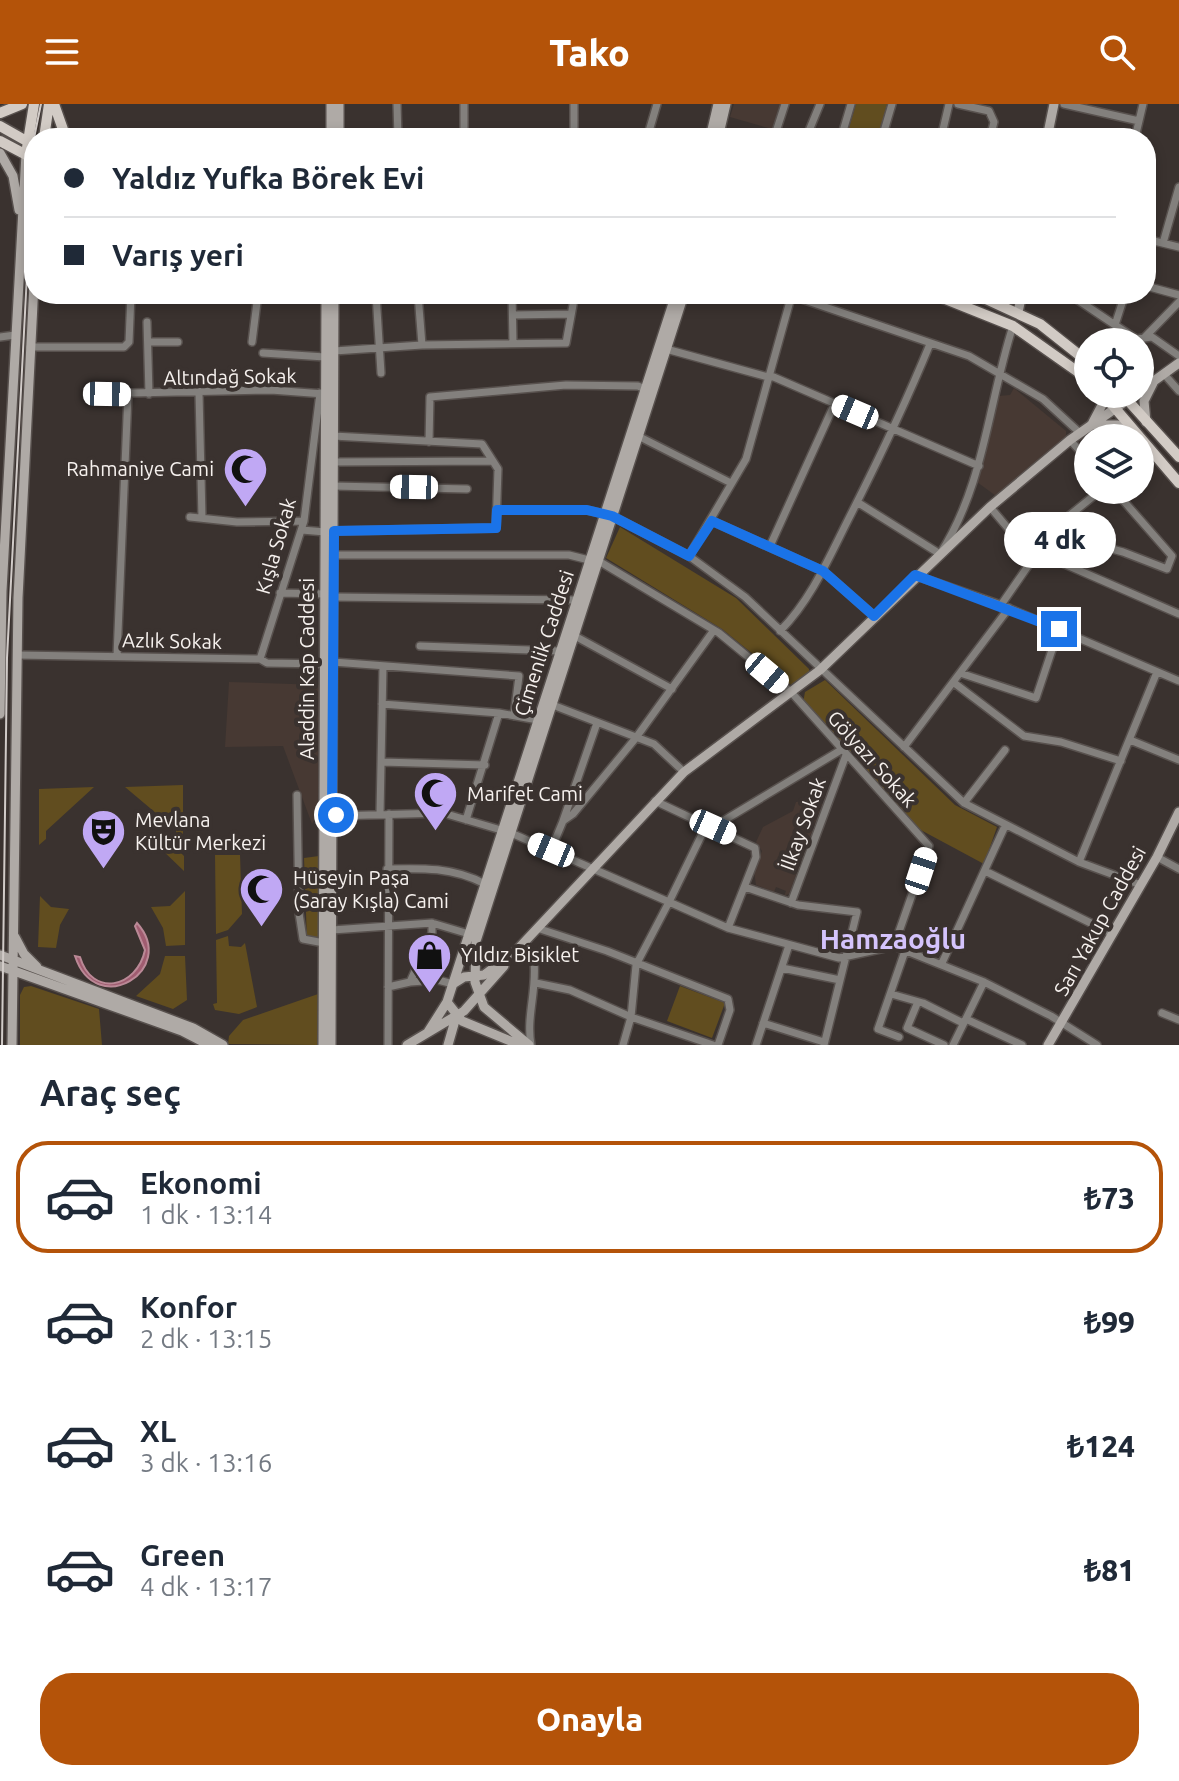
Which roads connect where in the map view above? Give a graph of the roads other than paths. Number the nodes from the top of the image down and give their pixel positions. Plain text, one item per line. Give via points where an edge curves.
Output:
1 (22, 104) edge
2 (34, 104) edge
3 (52, 104) edge
4 (331, 104) edge
5 (339, 104) edge
6 (347, 104) edge
7 (397, 104) edge
8 (464, 104) edge
9 (574, 104) edge
10 (657, 104) edge
11 (718, 104) edge
12 (726, 104) edge
13 (785, 104) edge
14 (820, 104) edge
15 (851, 104) edge
16 (892, 104) edge
17 (949, 104) edge
18 (958, 104) edge
19 (1054, 104) edge
20 (1064, 104) edge
21 (1143, 104) edge
22 (0, 113) edge
23 (1139, 121) junction
24 (0, 126) edge
25 (32, 128) edge
26 (46, 128) edge
27 (62, 128) edge
28 (331, 128) edge
29 (339, 128) edge
30 (398, 128) edge
31 (464, 128) edge
32 (574, 128) edge
33 (650, 128) edge
34 (712, 128) edge
35 (720, 128) edge
36 (777, 128) edge
37 (810, 128) edge
38 (844, 128) edge
39 (884, 128) edge
40 (943, 128) edge
41 (992, 128) edge
42 (1049, 128) edge
43 (1137, 128) edge
44 (24, 139) edge
45 (0, 141) edge
46 (0, 153) edge
47 (24, 153) edge
48 (1179, 189) edge
49 (24, 208) edge
50 (22, 226) junction
51 (1156, 241) edge
52 (1163, 243) junction
53 (1179, 247) edge
54 (1156, 289) edge
55 (1179, 295) edge
56 (1179, 302) edge
57 (33, 304) edge
58 (131, 304) edge
59 (257, 304) edge
60 (327, 304) edge
61 (333, 304) edge
62 (377, 304) edge
63 (419, 304) edge
64 (512, 304) edge
65 (573, 304) edge
66 (673, 304) edge
67 (681, 304) edge
68 (788, 304) edge
69 (816, 304) edge
70 (958, 304) edge
71 (999, 304) edge
72 (1020, 304) edge
73 (1084, 304) edge
74 (1122, 304) edge
75 (1018, 312) junction
76 (571, 314) junction
77 (513, 315) junction
78 (147, 322) dead end
79 (1115, 325) junction
80 (1013, 326) junction
81 (1120, 328) edge
82 (1154, 328) edge
83 (15, 335) junction
84 (0, 337) edge
85 (1154, 338) edge
86 (148, 342) junction
87 (178, 342) dead end
88 (252, 342) dead end
89 (513, 343) junction
90 (930, 344) junction
91 (422, 345) junction
92 (30, 347) junction
93 (379, 349) junction
94 (666, 349) junction
95 (1074, 352) edge
96 (263, 353) dead end
97 (330, 354) junction
98 (1179, 356) edge
99 (1179, 363) edge
100 (1074, 369) edge
101 (998, 371) junction
102 (381, 373) dead end
103 (768, 376) junction
104 (1159, 377) junction
105 (1154, 380) edge
106 (645, 389) junction
107 (1179, 391) edge
108 (199, 393) junction
109 (323, 393) junction
110 (87, 394) dead end
111 (128, 394) junction
112 (149, 394) junction
113 (835, 403) junction
114 (1116, 408) joint
115 (1140, 408) edge
116 (1092, 424) edge
117 (1130, 424) edge
118 (1147, 424) joint
119 (1074, 427) edge
120 (895, 429) junction
121 (1154, 431) edge
122 (333, 436) junction
123 (638, 436) junction
124 (1074, 437) edge
125 (1070, 440) junction
126 (429, 442) junction
127 (1074, 444) edge
128 (1154, 453) edge
129 (1179, 457) edge
130 (491, 461) junction
131 (330, 463) junction
132 (311, 465) junction
133 (979, 466) junction
134 (729, 482) junction
135 (1179, 483) edge
136 (333, 486) junction
137 (4, 489) edge
138 (467, 489) dead end
139 (857, 502) junction
140 (1084, 504) edge
141 (1126, 504) edge
142 (990, 507) junction
143 (497, 510) junction
144 (607, 515) junction
145 (190, 517) dead end
146 (202, 518) junction
147 (304, 521) junction
148 (712, 521) junction
149 (302, 530) junction
150 (329, 532) junction
151 (1049, 532) junction
152 (770, 546) junction
153 (1028, 549) junction
154 (1037, 553) junction
155 (940, 554) junction
156 (333, 555) junction
157 (689, 556) junction
158 (593, 560) junction
159 (823, 571) junction
160 (915, 575) junction
161 (1, 591) edge
162 (280, 593) junction
163 (330, 596) junction
164 (576, 600) junction
165 (1005, 607) junction
166 (1179, 614) edge
167 (874, 616) junction
168 (1059, 629) junction
169 (714, 630) junction
170 (780, 631) junction
171 (573, 635) junction
172 (0, 643) edge
173 (420, 646) dead end
174 (560, 651) junction
175 (17, 655) junction
176 (117, 656) junction
177 (260, 659) junction
178 (329, 663) junction
179 (383, 666) junction
180 (820, 670) junction
181 (1157, 672) junction
182 (960, 673) junction
183 (1178, 678) edge
184 (953, 682) junction
185 (672, 689) junction
186 (791, 692) junction
187 (382, 704) junction
188 (550, 704) junction
189 (499, 713) junction
190 (0, 714) edge
191 (514, 716) junction
192 (538, 720) junction
193 (597, 723) junction
194 (635, 739) junction
195 (1130, 740) junction
196 (904, 747) junction
197 (1005, 750) dead end
198 (843, 752) junction
199 (1179, 760) edge
200 (1121, 761) junction
201 (382, 762) junction
202 (485, 765) junction
203 (684, 772) junction
204 (297, 795) dead end
205 (655, 801) junction
206 (964, 803) junction
207 (1179, 812) edge
208 (380, 814) junction
209 (389, 814) junction
210 (328, 815) junction
211 (466, 820) junction
212 (563, 821) junction
213 (710, 825) junction
214 (1005, 826) junction
215 (506, 832) junction
216 (551, 850) junction
217 (1157, 857) junction
218 (1079, 862) junction
219 (597, 868) junction
220 (387, 869) junction
221 (1179, 869) edge
222 (985, 871) junction
223 (485, 884) junction
224 (1141, 885) junction
225 (745, 887) junction
226 (669, 902) junction
227 (791, 903) junction
228 (432, 923) junction
229 (388, 926) junction
230 (728, 928) junction
231 (540, 929) junction
232 (14, 930) junction
233 (332, 930) junction
234 (469, 934) junction
235 (1113, 934) junction
236 (324, 943) junction
237 (789, 945) junction
238 (894, 946) junction
239 (516, 951) junction
240 (905, 951) junction
241 (474, 952) junction
242 (848, 954) junction
243 (0, 955) edge
244 (942, 963) junction
245 (13, 964) junction
246 (497, 965) junction
247 (636, 965) junction
248 (0, 966) edge
249 (782, 968) junction
250 (53, 977) junction
251 (475, 977) junction
252 (40, 979) junction
253 (840, 980) junction
254 (410, 982) junction
255 (984, 982) junction
256 (536, 983) junction
257 (453, 984) junction
258 (388, 987) junction
259 (12, 993) junction
260 (478, 993) junction
261 (891, 994) junction
262 (447, 1002) junction
263 (917, 1004) junction
264 (1162, 1013) dead end
265 (456, 1017) junction
266 (631, 1017) junction
267 (1179, 1020) edge
268 (964, 1021) junction
269 (763, 1023) junction
270 (1062, 1023) junction
271 (907, 1028) junction
272 (428, 1032) junction
273 (897, 1041) edge
274 (448, 1043) edge
275 (824, 1043) edge
276 (12, 1045) edge
277 (209, 1045) edge
278 (223, 1045) edge
279 (323, 1045) edge
280 (331, 1045) edge
281 (388, 1045) edge
282 (407, 1045) edge
283 (520, 1045) edge
284 (530, 1045) edge
285 (623, 1045) edge
286 (716, 1045) edge
287 (756, 1045) edge
288 (944, 1045) edge
289 (953, 1045) edge
290 (1022, 1045) edge
291 (1048, 1045) edge
292 (1097, 1045) edge

1 - 22 main road
2 - 25 main road
3 - 26 main road
3 - 27 main road
4 - 28 street
5 - 6 street
5 - 29 street
7 - 30 street
8 - 31 street
9 - 32 street
10 - 33 street
11 - 34 street
12 - 35 street
13 - 36 street
14 - 37 street
15 - 38 street
16 - 39 street
17 - 40 street
18 - 41 street via 989,111
19 - 42 street
20 - 23 street
21 - 23 street
23 - 43 street
24 - 44 main road
45 - 47 main road
46 - 50 street via 13,176
48 - 52 street
49 - 50 street
50 - 83 street
51 - 52 street
52 - 53 street
54 - 55 street
56 - 82 street
57 - 92 street
58 - 92 street via 129,342 124,347
59 - 88 street
60 - 97 street, Aladdin Kap Caddesi
61 - 97 street, Aladdin Kap Caddesi
62 - 93 street
63 - 91 street
64 - 77 street
65 - 76 street
66 - 106 street, Çimenlik Caddesi
67 - 94 street, Çimenlik Caddesi
68 - 103 street
69 - 90 street
70 - 80 main road
71 - 75 main road
72 - 75 street
73 - 79 street
74 - 79 street
75 - 95 main road
76 - 77 street
76 - 89 street via 566,343
77 - 89 street
78 - 86 street
79 - 81 street
80 - 100 main road
80 - 101 street
83 - 84 street
83 - 137 street
85 - 98 street
86 - 87 street
86 - 112 street
89 - 91 street
90 - 101 street
90 - 120 street
91 - 93 street
92 - 175 street
93 - 97 street
93 - 102 street
94 - 103 street
94 - 123 street, Çimenlik Caddesi
96 - 97 street
97 - 109 street, Aladdin Kap Caddesi
97 - 122 street, Aladdin Kap Caddesi
99 - 104 street
101 - 119 street via 1043,399
101 - 133 street
103 - 113 street
103 - 134 street via 746,459
104 - 105 street
104 - 107 street
104 - 118 street via 1144,401
106 - 126 street via 566,385 430,397
106 - 144 street, Çimenlik Caddesi
108 - 109 street, Altındağ Sokak
108 - 112 street, Altındağ Sokak
108 - 146 street
109 - 131 street, Aladdin Kap Caddesi
109 - 132 street, Kışla Sokak
110 - 111 street, Altındağ Sokak
111 - 112 street, Altındağ Sokak
111 - 176 street
113 - 120 street
113 - 152 street
114 - 116 street
114 - 117 main road
115 - 118 main road
120 - 133 street
120 - 139 street
121 - 129 main road
122 - 126 street
122 - 131 street, Aladdin Kap Caddesi
123 - 134 street
123 - 144 street, Çimenlik Caddesi
124 - 125 street
125 - 127 street
125 - 142 street
126 - 130 street via 482,444
128 - 135 main road
130 - 131 street
130 - 143 street via 498,469
131 - 132 street
131 - 136 street, Aladdin Kap Caddesi
131 - 150 street, Aladdin Kap Caddesi
132 - 147 street, Kışla Sokak
133 - 155 street via 962,520
134 - 148 street
136 - 138 street
136 - 150 street, Aladdin Kap Caddesi
137 - 161 street
139 - 155 street
139 - 159 street
140 - 151 street
141 - 151 street via 1172,556 1167,569
142 - 153 street
142 - 155 street
143 - 144 street via 587,510
143 - 150 street via 496,528
144 - 157 street
144 - 158 street, Çimenlik Caddesi
145 - 146 street
146 - 147 street
147 - 149 street, Kışla Sokak
148 - 152 street
148 - 157 street
149 - 150 street
149 - 162 street, Kışla Sokak
150 - 156 street, Aladdin Kap Caddesi
150 - 163 street, Aladdin Kap Caddesi
151 - 153 street
152 - 159 street
153 - 154 street
154 - 165 street
154 - 166 street
155 - 160 street
156 - 158 street via 538,554
156 - 163 street, Aladdin Kap Caddesi
157 - 170 street
158 - 164 street, Çimenlik Caddesi
158 - 169 street, Gölyazı Sokak
158 - 171 street, Çimenlik Caddesi
159 - 167 street
159 - 170 street
160 - 165 street
160 - 167 street
161 - 172 street
162 - 163 street
162 - 177 street, Kışla Sokak
163 - 164 street
163 - 178 street, Aladdin Kap Caddesi
164 - 174 street, Çimenlik Caddesi
165 - 168 street
165 - 182 street
167 - 180 street
168 - 181 street
168 - 182 street via 1036,698
169 - 185 street
169 - 186 street, Gölyazı Sokak
170 - 180 street
171 - 185 street
171 - 188 street, Çimenlik Caddesi
172 - 190 street
173 - 174 street
174 - 192 street, Çimenlik Caddesi
175 - 176 street, Azlık Sokak
175 - 232 street
176 - 177 street, Azlık Sokak
177 - 178 street, Azlık Sokak
178 - 179 street, Azlık Sokak
178 - 210 street, Aladdin Kap Caddesi
179 - 187 street
179 - 191 street, Azlık Sokak via 519,676
180 - 186 street
180 - 196 street
181 - 183 street
181 - 195 street
182 - 184 street
184 - 196 street
184 - 200 street via 1024,736
185 - 194 street
186 - 198 street, Gölyazı Sokak
186 - 203 street
187 - 189 street
187 - 201 street
188 - 193 street
188 - 215 street, Çimenlik Caddesi
189 - 191 street
189 - 202 street
191 - 192 street
192 - 215 street, Çimenlik Caddesi
193 - 194 street
193 - 212 street
194 - 203 street via 654,744
194 - 212 street
195 - 199 street
195 - 200 street
196 - 206 street
197 - 206 street
198 - 213 street
198 - 227 street, İlkay Sokak
198 - 238 street, Gölyazı Sokak via 929,846
200 - 218 street
201 - 202 street
201 - 208 street
202 - 211 street
203 - 205 street
204 - 236 street via 303,939
205 - 213 street
205 - 219 street
206 - 214 street
207 - 217 street, Sarı Yakup Caddesi
208 - 209 street
208 - 210 street
209 - 211 street via 443,813
209 - 220 street
210 - 233 street, Aladdin Kap Caddesi
210 - 236 street, Aladdin Kap Caddesi
211 - 215 street
212 - 216 street
213 - 225 street via 755,848
213 - 226 street
214 - 218 street
214 - 222 street
215 - 216 street
215 - 223 street, Çimenlik Caddesi
215 - 241 street, Çimenlik Caddesi
216 - 219 street
217 - 221 street
217 - 224 street, Sarı Yakup Caddesi
218 - 224 street
219 - 226 street
219 - 231 street
220 - 223 street via 429,868 467,874
220 - 229 street
222 - 235 street
222 - 244 street
223 - 234 street, Çimenlik Caddesi
224 - 235 street, Sarı Yakup Caddesi
225 - 227 street
225 - 230 street
226 - 230 street
226 - 247 street
227 - 242 street via 857,912
228 - 229 street
228 - 234 street
228 - 254 street
229 - 233 street
229 - 258 street
230 - 237 street
231 - 239 street
231 - 247 street
232 - 245 street
232 - 250 street via 29,960
233 - 280 street, Aladdin Kap Caddesi
234 - 257 street, Çimenlik Caddesi
235 - 270 street, Sarı Yakup Caddesi
236 - 279 street, Aladdin Kap Caddesi
237 - 242 street via 839,958
237 - 249 street
238 - 240 street
238 - 242 street
239 - 246 street
239 - 256 street via 534,962
239 - 260 street
240 - 244 street
240 - 261 street
241 - 246 street via 484,964
241 - 251 street, Çimenlik Caddesi
242 - 253 street
243 - 245 street
244 - 255 street
245 - 248 street
245 - 250 street
245 - 252 street
245 - 259 street
246 - 251 street
247 - 266 street
247 - 286 street via 728,999 730,1010
249 - 253 street
249 - 269 street
250 - 278 street via 193,1028
251 - 257 street
251 - 260 street, Çimenlik Caddesi
252 - 259 street via 19,981
252 - 277 street
253 - 275 street
254 - 257 street
254 - 258 street
255 - 268 street
255 - 270 street
256 - 266 street via 570,990
256 - 284 street
257 - 262 street, Çimenlik Caddesi
258 - 281 street
259 - 276 street
260 - 265 street
260 - 284 street via 489,1013
261 - 263 street
261 - 273 street via 878,1029
262 - 265 street
262 - 272 street, Çimenlik Caddesi
263 - 268 street
263 - 271 street
264 - 267 street
265 - 272 street
265 - 274 street
265 - 283 street
266 - 285 street
266 - 286 street
268 - 289 street
268 - 290 street
269 - 275 street
269 - 287 street
270 - 291 street, Sarı Yakup Caddesi
270 - 292 street
271 - 273 street
271 - 288 street
272 - 274 street via 441,1032
272 - 282 street

